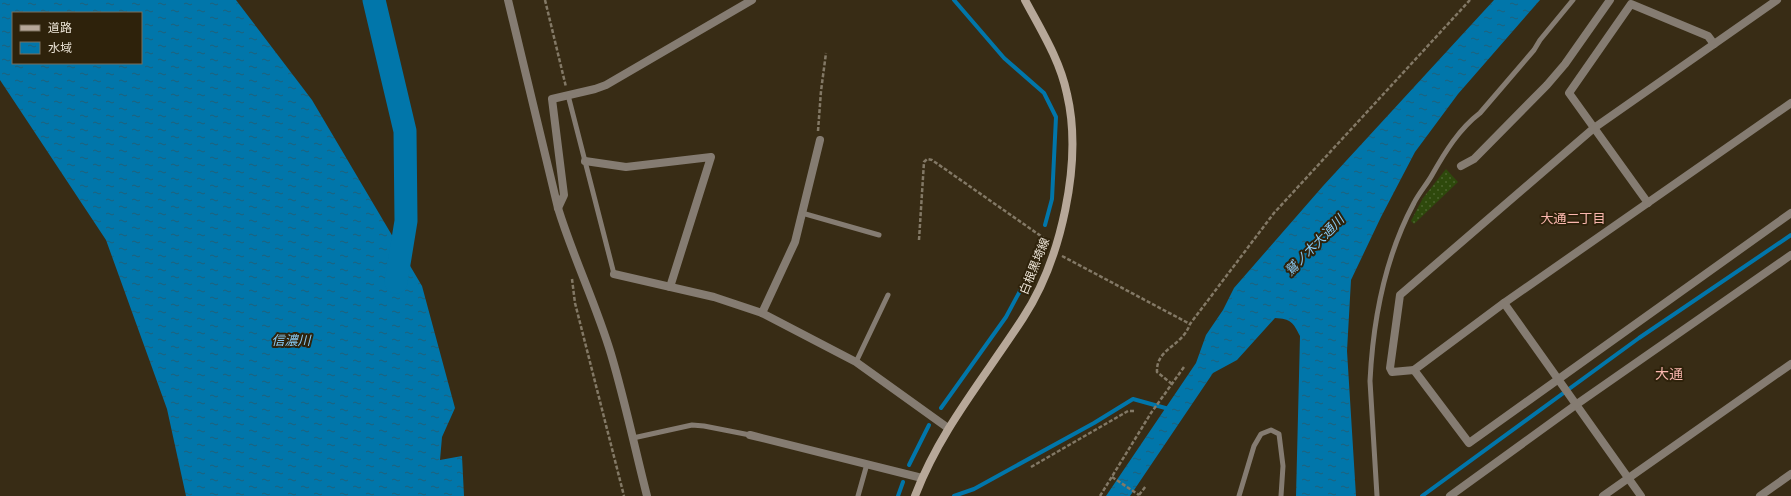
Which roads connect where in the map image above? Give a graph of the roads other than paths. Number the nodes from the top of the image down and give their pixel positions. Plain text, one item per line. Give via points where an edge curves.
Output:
1 (508, 0) edge
2 (752, 0) edge
3 (1025, 0) edge
4 (1573, 0) edge
5 (1610, 0) edge
6 (1777, 0) edge
7 (1714, 44) junction
8 (568, 95) junction
9 (1790, 106) edge
10 (1594, 128) junction
11 (820, 140) road end
12 (585, 161) junction
13 (1462, 166) dead end
14 (1648, 204) junction
15 (558, 208) junction
16 (802, 213) junction
17 (1791, 213) edge
18 (879, 235) dead end
19 (1791, 255) edge
20 (614, 274) joint
21 (670, 287) junction
22 (888, 295) dead end
23 (1504, 303) junction
24 (762, 313) junction
25 (856, 362) junction
26 (1791, 364) edge
27 (1414, 370) junction
28 (1558, 378) junction
29 (1577, 404) junction
30 (948, 428) junction
31 (750, 436) joint
32 (633, 438) junction
33 (867, 464) junction
34 (1791, 474) edge
35 (922, 478) junction
36 (1629, 478) junction
37 (646, 496) edge
38 (858, 496) edge
39 (915, 496) edge
40 (1238, 496) edge
41 (1281, 496) edge
42 (1376, 496) edge
43 (1450, 496) edge
44 (1603, 496) edge
45 (1641, 496) edge
46 (1760, 496) edge

1 - 15 street
2 - 8 street via 606,85
3 - 30 main road, 白根黒埼線 via 1057,60 1067,94 1072,125 1072,156 1067,197 1056,249 1038,292 1024,317
4 - 42 lane via 1534,50 1480,113 1470,120 1443,154 1415,201 1400,234 1380,298 1371,363
5 - 13 street via 1547,85 1474,159
6 - 7 street
7 - 10 street
7 - 10 street via 1708,36 1631,4 1569,93
8 - 12 lane
8 - 15 street via 552,98 564,195
9 - 14 street
10 - 14 street
10 - 27 street via 1400,295 1390,368 1392,372
11 - 16 street
12 - 20 lane
12 - 21 street via 626,167 711,157
14 - 23 street
15 - 32 street via 567,239 590,292 611,354
16 - 18 lane
16 - 24 street via 795,242
17 - 28 street
19 - 29 street
20 - 21 street
21 - 24 street via 714,297
22 - 25 lane
23 - 27 street
23 - 28 street
24 - 25 street
25 - 30 street
26 - 36 street
27 - 28 street via 1469,443
28 - 29 street
29 - 36 street
29 - 43 street
30 - 35 main road, 白根黒埼線
31 - 32 lane via 692,425
31 - 33 street
32 - 37 street
33 - 35 street
33 - 38 lane
34 - 46 street
35 - 39 main road, 白根黒埼線
36 - 44 street
36 - 45 street
40 - 41 lane via 1254,446 1261,434 1271,430 1279,434 1284,466

